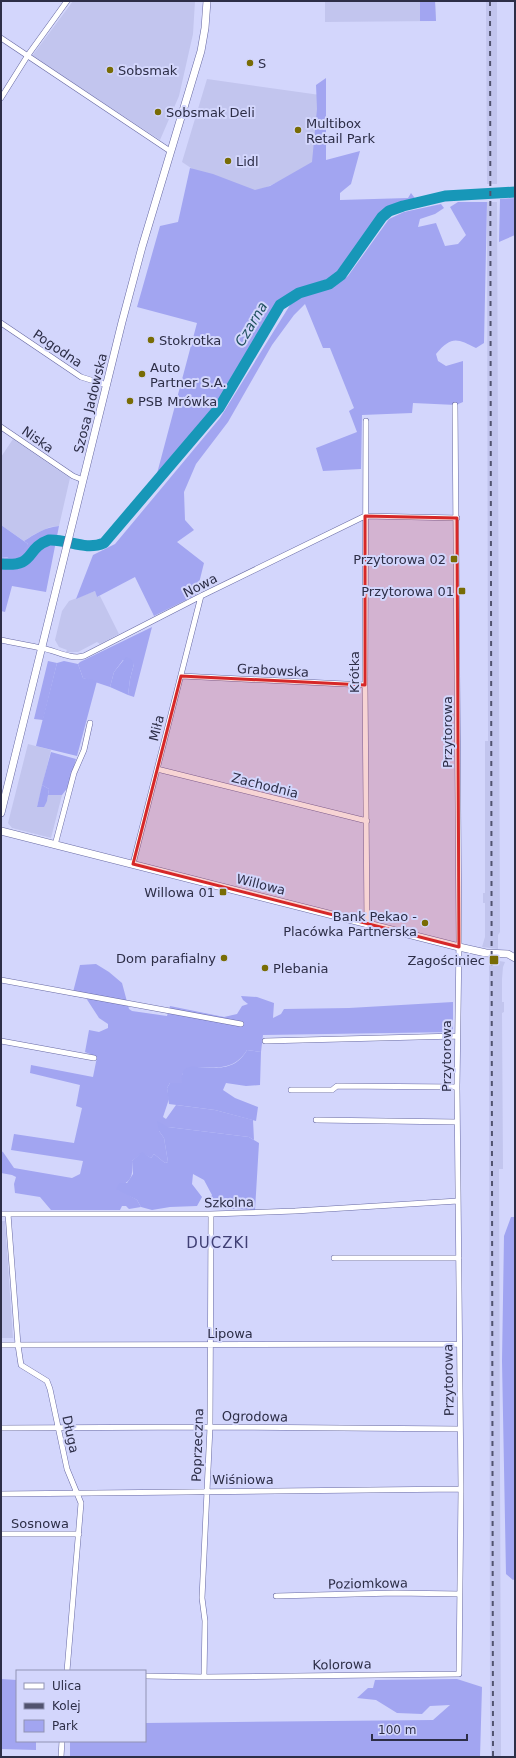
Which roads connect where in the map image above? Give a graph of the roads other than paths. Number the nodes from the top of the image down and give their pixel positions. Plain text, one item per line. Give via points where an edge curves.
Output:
1 (67, 1) edge
2 (207, 1) edge
3 (1, 38) edge
4 (28, 55) junction
5 (1, 98) edge
6 (170, 151) junction
7 (1, 322) edge
8 (106, 385) junction
9 (455, 405) dead end
10 (366, 421) dead end
11 (1, 427) edge
12 (83, 480) junction
13 (365, 516) junction
14 (456, 518) junction
15 (201, 596) junction
16 (1, 640) edge
17 (42, 648) junction
18 (181, 676) junction
19 (365, 685) junction
20 (90, 723) dead end
21 (157, 769) junction
22 (1, 813) edge
23 (367, 821) junction
24 (1, 831) edge
25 (55, 845) junction
26 (133, 864) junction
27 (367, 923) junction
28 (459, 947) junction
29 (515, 958) edge
30 (1, 980) edge
31 (241, 1024) dead end
32 (457, 1036) junction
33 (1, 1041) edge
34 (265, 1041) dead end
35 (94, 1058) dead end
36 (457, 1087) junction
37 (291, 1090) dead end
38 (316, 1120) dead end
39 (457, 1122) junction
40 (458, 1201) junction
41 (1, 1214) edge
42 (8, 1214) junction
43 (211, 1214) junction
44 (334, 1258) dead end
45 (459, 1258) junction
46 (210, 1344) junction
47 (458, 1344) junction
48 (1, 1345) edge
49 (18, 1345) junction
50 (58, 1427) junction
51 (210, 1427) junction
52 (1, 1428) edge
53 (460, 1429) junction
54 (461, 1489) junction
55 (206, 1490) junction
56 (1, 1494) edge
57 (77, 1494) junction
58 (1, 1534) edge
59 (79, 1534) junction
60 (460, 1594) junction
61 (276, 1596) dead end
62 (67, 1670) edge
63 (146, 1676) edge
64 (204, 1677) junction
65 (62, 1742) edge
66 (61, 1757) edge

1 - 4 street
2 - 6 main road, Szosa Jadowska via 201,51
3 - 4 street
4 - 5 street
4 - 6 street
6 - 8 main road, Szosa Jadowska
7 - 8 street, Pogodna via 80,376
8 - 12 main road, Szosa Jadowska
9 - 14 street, Przytorowa
10 - 13 street, Krótka
11 - 12 street, Niska via 73,476
12 - 17 main road, Szosa Jadowska
13 - 14 street
13 - 15 street, Nowa
13 - 19 street, Krótka
14 - 28 street, Przytorowa
15 - 17 street, Nowa via 84,656 70,656
15 - 18 street, Miła
16 - 17 street, Nowa
17 - 22 main road, Szosa Jadowska
18 - 19 street, Grabowska
18 - 21 street, Miła
19 - 23 street, Krótka
20 - 25 street
21 - 23 street, Zachodnia
21 - 26 street, Miła
23 - 27 street, Krótka
24 - 25 main road, Willowa
25 - 26 main road, Willowa
26 - 27 main road, Willowa
27 - 28 main road, Willowa
28 - 29 main road, Willowa via 486,953 508,954
28 - 32 street, Przytorowa
30 - 31 street
32 - 34 street
32 - 36 street, Przytorowa
33 - 35 street
36 - 37 street via 337,1086 332,1090
36 - 39 street, Przytorowa
38 - 39 street
39 - 40 street, Przytorowa
40 - 43 street, Szkolna
40 - 45 street, Przytorowa
41 - 42 street, Szkolna
42 - 43 street, Szkolna
42 - 49 street, Długa
43 - 46 street, Poprzeczna
44 - 45 street
45 - 47 street, Przytorowa
46 - 47 street, Lipowa
46 - 49 street, Lipowa
46 - 51 street, Poprzeczna
47 - 53 street, Przytorowa
48 - 49 street, Lipowa
49 - 50 street, Długa via 21,1365 46,1380
50 - 51 street, Ogrodowa
50 - 52 street, Ogrodowa
50 - 57 street, Długa via 67,1469
51 - 53 street, Ogrodowa
51 - 55 street, Poprzeczna
53 - 54 street, Przytorowa
54 - 55 street, Wiśniowa
54 - 60 street, Przytorowa
55 - 57 street, Wiśniowa
55 - 64 street, Poprzeczna via 202,1598 205,1621
56 - 57 street, Wiśniowa
57 - 59 street, Długa via 81,1503
58 - 59 street, Sosnowa
59 - 62 street, Długa
60 - 61 street, Poziomkowa
60 - 64 street, Kolorowa via 459,1674
63 - 64 street, Kolorowa
65 - 66 street

